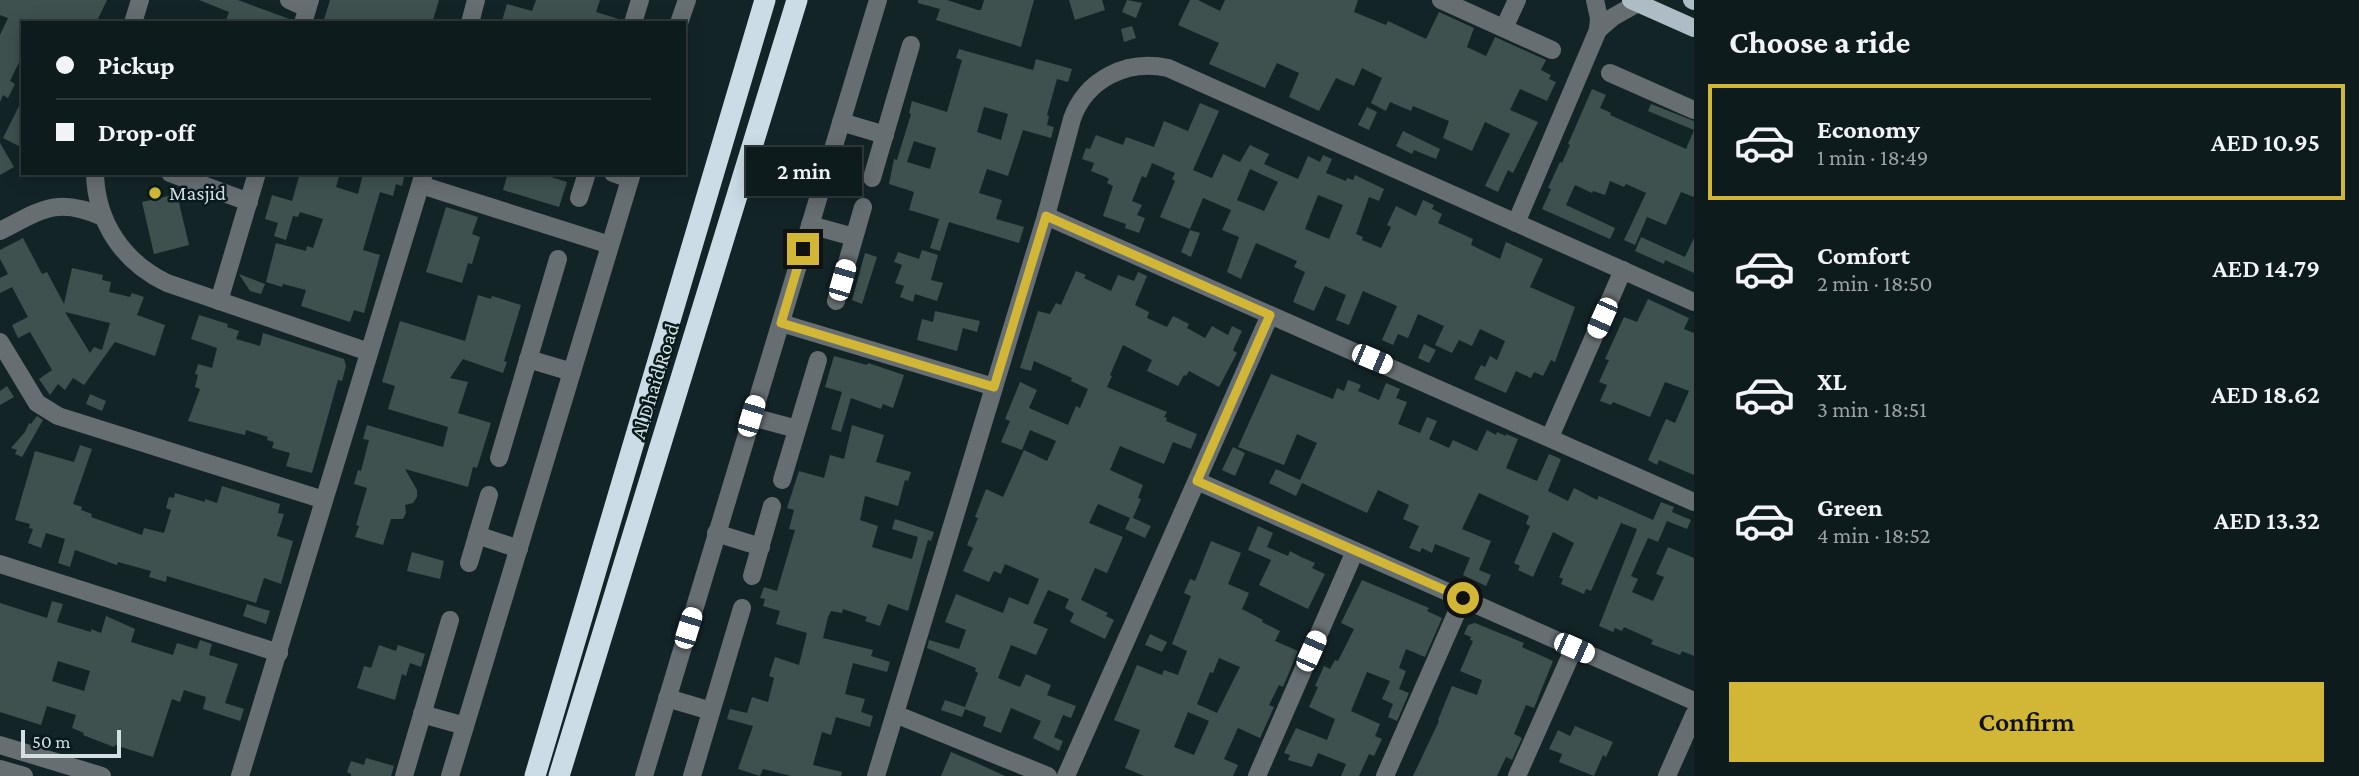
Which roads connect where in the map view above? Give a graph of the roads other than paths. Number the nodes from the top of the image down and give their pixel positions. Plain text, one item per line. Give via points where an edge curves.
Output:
1 (140, 0) edge
2 (289, 0) edge
3 (477, 0) edge
4 (640, 0) edge
5 (687, 0) edge
6 (758, 0) edge
7 (765, 0) edge
8 (797, 0) edge
9 (878, 0) edge
10 (1441, 0) edge
11 (1517, 0) edge
12 (1595, 0) edge
13 (1634, 2) edge
14 (307, 10) edge
15 (134, 21) edge
16 (471, 21) edge
17 (634, 21) edge
18 (680, 21) edge
19 (1694, 28) edge
20 (1504, 29) junction
21 (1598, 30) junction
22 (755, 32) junction
23 (911, 46) dead end
24 (1552, 50) dead end
25 (1610, 73) dead end
26 (1694, 110) edge
27 (841, 122) junction
28 (885, 135) junction
29 (95, 175) edge
30 (175, 175) edge
31 (256, 175) edge
32 (586, 175) edge
33 (625, 175) edge
34 (872, 178) dead end
35 (423, 179) edge
36 (579, 198) dead end
37 (248, 202) junction
38 (863, 206) dead end
39 (1046, 216) junction
40 (103, 217) junction
41 (1516, 223) junction
42 (810, 225) junction
43 (0, 231) edge
44 (854, 237) junction
45 (610, 245) junction
46 (558, 259) dead end
47 (1623, 271) junction
48 (219, 301) junction
49 (836, 301) dead end
50 (1694, 302) edge
51 (1270, 315) junction
52 (781, 323) junction
53 (0, 342) edge
54 (369, 352) junction
55 (528, 359) junction
56 (818, 360) dead end
57 (572, 372) junction
58 (994, 387) junction
59 (751, 416) junction
60 (797, 429) junction
61 (1550, 437) junction
62 (499, 458) dead end
63 (782, 480) dead end
64 (1197, 481) junction
65 (489, 495) dead end
66 (324, 500) junction
67 (1694, 502) edge
68 (772, 506) dead end
69 (716, 533) junction
70 (477, 536) junction
71 (761, 547) junction
72 (519, 549) junction
73 (1355, 551) junction
74 (469, 563) dead end
75 (0, 564) edge
76 (752, 576) dead end
77 (1463, 598) junction
78 (742, 608) dead end
79 (450, 620) dead end
80 (1574, 648) junction
81 (279, 653) junction
82 (667, 698) junction
83 (1694, 701) edge
84 (711, 711) junction
85 (895, 713) junction
86 (422, 714) junction
87 (1694, 715) edge
88 (465, 726) junction
89 (0, 745) edge
90 (0, 769) edge
91 (241, 775) edge
92 (24, 776) edge
93 (102, 776) edge
94 (404, 776) edge
95 (450, 776) edge
96 (535, 776) edge
97 (559, 776) edge
98 (644, 776) edge
99 (692, 776) edge
100 (876, 776) edge
101 (1048, 776) edge
102 (1066, 776) edge
103 (1257, 776) edge
104 (1385, 776) edge
105 (1517, 776) edge
106 (1667, 776) edge

1 - 15 street
2 - 14 street
3 - 16 street
4 - 17 street
5 - 18 street
6 - 22 highway
7 - 22 highway, Al Dhaid Road
8 - 97 highway, Al Dhaid Road
9 - 27 street
10 - 20 street
11 - 20 street
12 - 21 street
13 - 19 main road
13 - 21 street
20 - 24 street
21 - 41 street
22 - 96 highway, Al Dhaid Road
23 - 28 street
25 - 26 street
27 - 28 street
27 - 42 street
28 - 34 street
29 - 40 street
30 - 37 street
31 - 37 street
32 - 36 street
33 - 45 street
35 - 45 street
35 - 54 street
37 - 48 street
38 - 44 street
39 - 41 street via 1080,100 1096,84 1135,66 1157,66
39 - 51 street
39 - 58 street
40 - 43 street via 85,208 49,207
40 - 48 street via 122,250 150,275
41 - 47 street
42 - 44 street
42 - 52 street
44 - 49 street
45 - 57 street
46 - 55 street
47 - 50 street
47 - 61 street
48 - 54 street
51 - 61 street
51 - 64 street
52 - 58 street
52 - 59 street
53 - 66 street via 37,403 58,416
54 - 66 street
55 - 57 street
55 - 62 street
56 - 60 street
57 - 72 street
58 - 85 street
59 - 60 street
59 - 69 street
60 - 63 street
61 - 67 street
64 - 73 street
64 - 102 street
65 - 70 street
66 - 81 street
68 - 71 street
69 - 71 street
69 - 82 street
70 - 72 street
70 - 74 street
71 - 76 street
72 - 88 street
73 - 77 street
73 - 103 street
75 - 81 street
77 - 80 street
77 - 104 street
78 - 84 street
79 - 86 street
80 - 83 street
80 - 105 street
81 - 91 street
82 - 84 street
82 - 98 street
84 - 99 street
85 - 100 street
85 - 101 street
86 - 88 street
86 - 94 street
87 - 106 street
88 - 95 street
89 - 93 street
90 - 92 street

